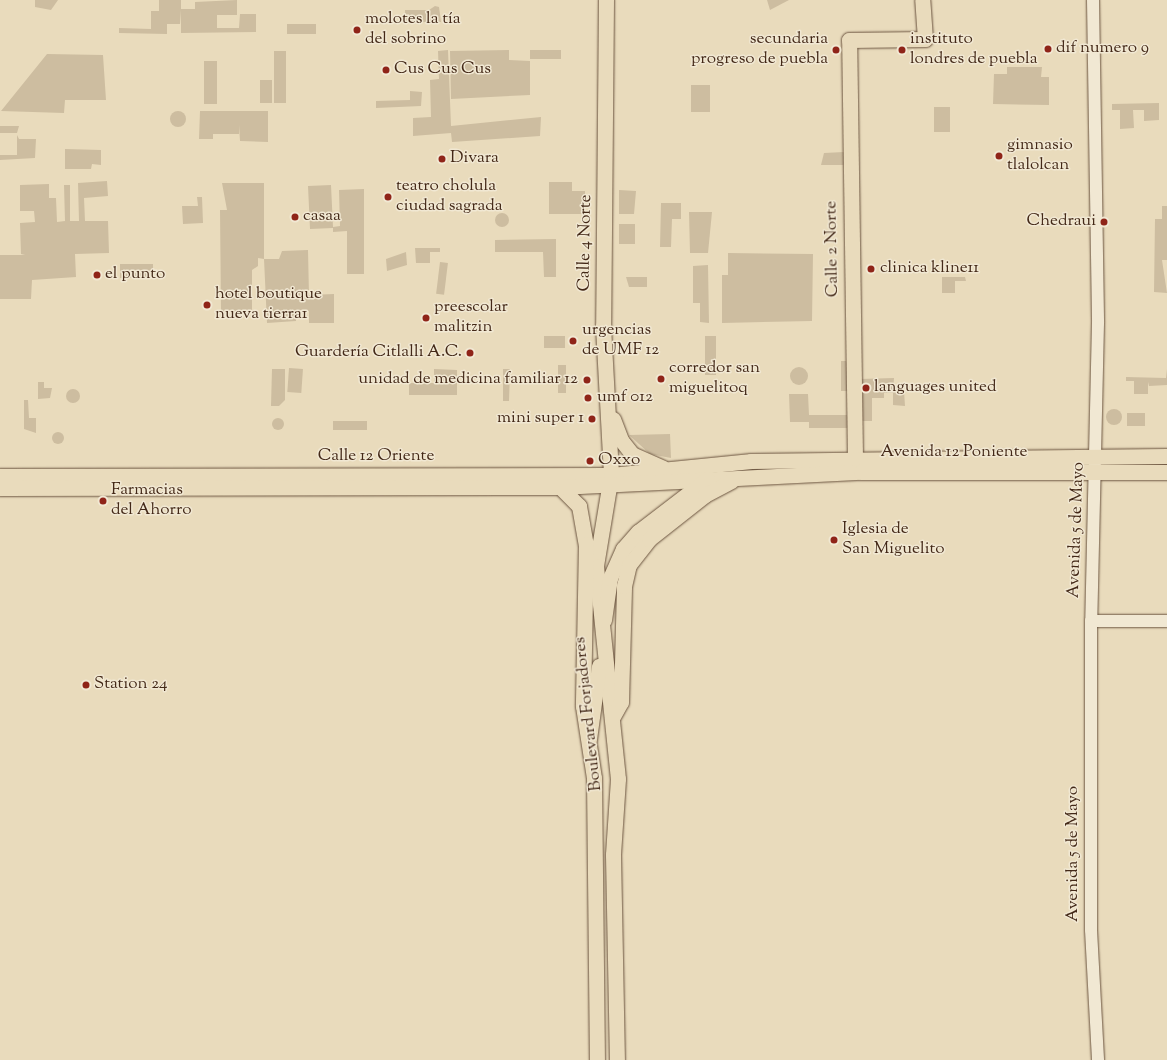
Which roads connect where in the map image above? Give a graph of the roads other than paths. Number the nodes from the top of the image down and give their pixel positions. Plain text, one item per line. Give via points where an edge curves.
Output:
1 (606, 0) edge
2 (922, 0) edge
3 (1093, 0) edge
4 (608, 404) junction
5 (1096, 456) junction
6 (1167, 456) edge
7 (855, 458) junction
8 (750, 461) junction
9 (668, 469) junction
10 (1096, 472) junction
11 (1167, 472) edge
12 (0, 476) edge
13 (741, 476) junction
14 (609, 480) junction
15 (707, 480) junction
16 (560, 487) junction
17 (0, 488) edge
18 (1091, 621) junction
19 (1167, 621) edge
20 (602, 637) junction
21 (612, 718) junction
22 (589, 741) junction
23 (598, 1060) edge
24 (617, 1060) edge
25 (1098, 1060) edge

1 - 4 main road, Calle 4 Norte via 604,326
2 - 7 main road, Calle 2 Norte via 925,39 849,40
3 - 5 street, Avenida 5 de Mayo
4 - 9 main road via 626,447 649,464
4 - 14 main road, Calle 4 Norte
5 - 6 main road, Avenida 12 Poniente
5 - 7 main road, Avenida 12 Poniente
5 - 10 street, Avenida 5 de Mayo
7 - 8 main road, Avenida 12 Poniente
8 - 9 main road, Calle 12 Oriente
8 - 15 main road
9 - 14 main road, Calle 12 Oriente
10 - 11 main road, Avenida 12 Poniente
10 - 13 main road, Avenida 12 Poniente
10 - 18 street, Avenida 5 de Mayo
12 - 14 main road, Calle 12 Oriente
13 - 15 main road, Calle 12 Oriente
13 - 21 main road via 705,495 649,539 633,557 624,586 621,702
14 - 15 main road, Calle 12 Oriente
14 - 16 main road, Calle 12 Oriente
14 - 20 main road, Boulevard Forjadores via 596,566
15 - 20 main road via 638,532 623,549 610,578
16 - 17 main road, Calle 12 Oriente
16 - 22 main road, Boulevard Forjadores via 579,506 586,544 583,706
18 - 19 street
18 - 25 street, Avenida 5 de Mayo via 1091,930
20 - 21 main road, Boulevard Forjadores
20 - 22 main road via 595,715
21 - 24 main road, Boulevard Forjadores via 618,779 613,855
22 - 23 main road, Boulevard Forjadores via 594,778

